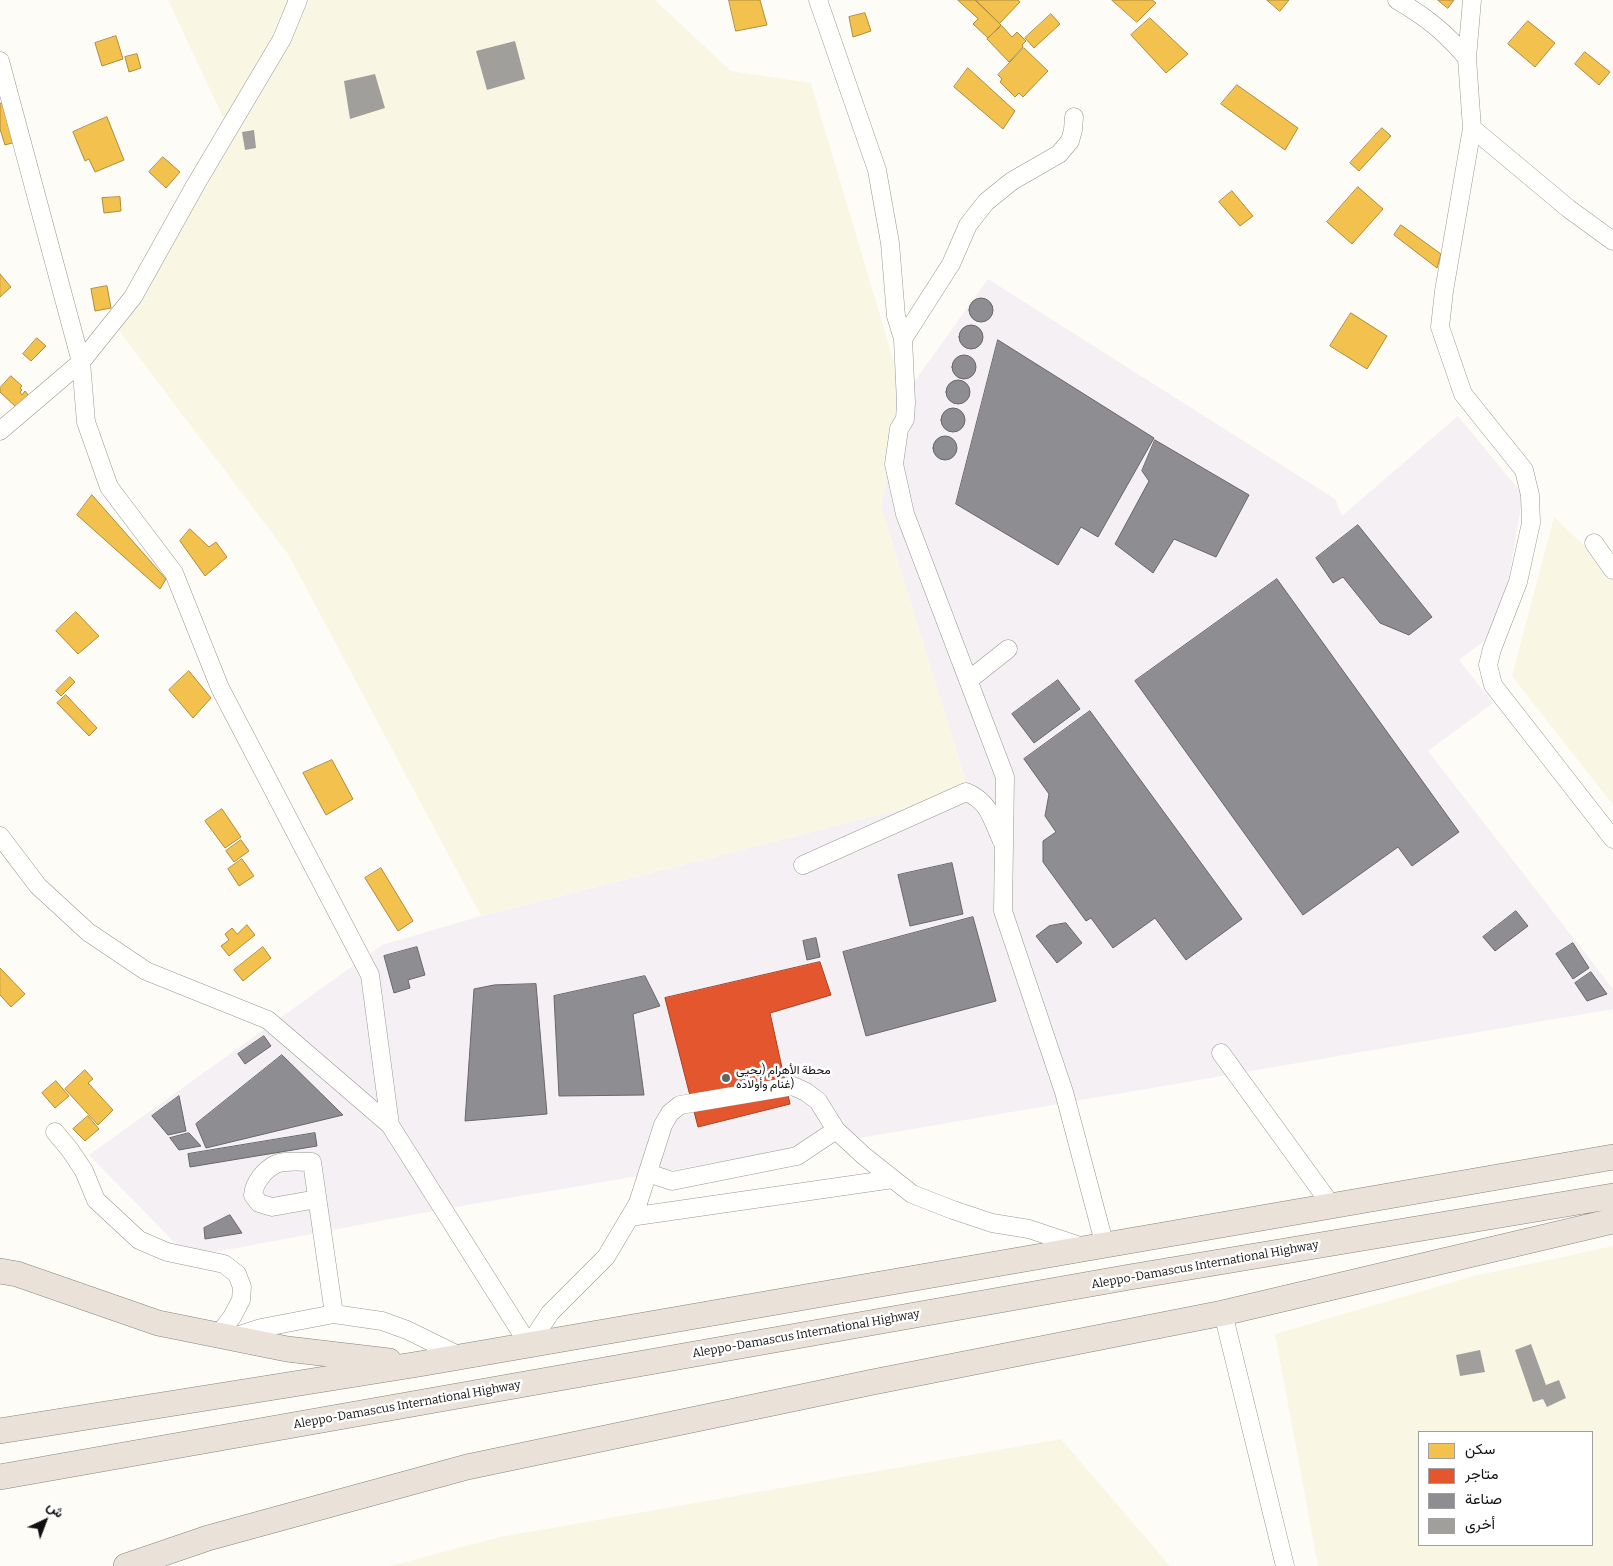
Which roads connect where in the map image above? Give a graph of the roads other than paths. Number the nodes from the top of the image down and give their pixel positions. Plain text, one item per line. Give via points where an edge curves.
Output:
1 (298, 0) edge
2 (818, 0) edge
3 (1397, 0) edge
4 (1472, 0) edge
5 (1467, 58) junction
6 (0, 61) edge
7 (1074, 117) dead end
8 (1472, 128) junction
9 (1613, 241) edge
10 (902, 339) junction
11 (81, 362) junction
12 (0, 431) edge
13 (1594, 543) dead end
14 (1613, 570) edge
15 (1008, 649) dead end
16 (969, 680) junction
17 (0, 836) edge
18 (1613, 839) edge
19 (1004, 846) junction
20 (803, 864) dead end
21 (1221, 1053) dead end
22 (390, 1125) junction
23 (836, 1130) junction
24 (54, 1132) dead end
25 (1613, 1157) edge
26 (648, 1173) junction
27 (893, 1179) junction
28 (1613, 1196) edge
29 (317, 1199) dead end
30 (1332, 1206) junction
31 (630, 1217) junction
32 (1613, 1221) edge
33 (1097, 1247) junction
34 (0, 1271) edge
35 (1223, 1313) junction
36 (334, 1314) junction
37 (225, 1336) junction
38 (529, 1345) junction
39 (462, 1357) junction
40 (419, 1364) junction
41 (0, 1431) edge
42 (0, 1476) edge
43 (126, 1566) edge
44 (1285, 1566) edge

1 - 11 street via 282,39 133,297
2 - 10 street via 877,170 890,242 896,316
3 - 5 street via 1448,36
4 - 5 street
5 - 8 street
6 - 11 street
7 - 10 street via 1070,141 1059,154 1012,181 986,202 968,225 951,264
8 - 9 street via 1569,209
8 - 18 street via 1440,327 1463,394 1524,470 1530,495 1531,523 1518,582 1488,664 1493,685
10 - 16 street via 905,419 899,429 894,464 905,514
11 - 12 street
11 - 22 street via 86,422 109,487 174,573 220,688 370,975
13 - 14 street
15 - 16 street
16 - 19 street via 1005,777
17 - 22 street via 38,886 88,932 146,971 268,1020
19 - 20 street via 988,809 979,798 966,792
19 - 33 street via 1003,911 1064,1092
21 - 30 street
22 - 38 street
23 - 26 street via 797,1156 672,1181
23 - 26 street via 818,1101 793,1086 680,1105 663,1125
23 - 27 street
24 - 37 street via 84,1171 96,1200 139,1240 167,1252 224,1264 237,1274 242,1287 241,1300
25 - 30 highway
26 - 31 street
27 - 31 street
27 - 33 street via 912,1194 992,1223
28 - 42 highway, Aleppo-Damascus International Highway via 1130,1277
29 - 36 street
30 - 33 highway
31 - 38 street via 606,1257 550,1313
32 - 35 highway
33 - 38 highway
34 - 37 highway via 158,1323
35 - 43 highway via 467,1467 208,1538
35 - 44 street
36 - 37 street
36 - 39 street via 382,1321
37 - 40 highway via 287,1349
38 - 39 highway
39 - 40 highway
40 - 41 highway

